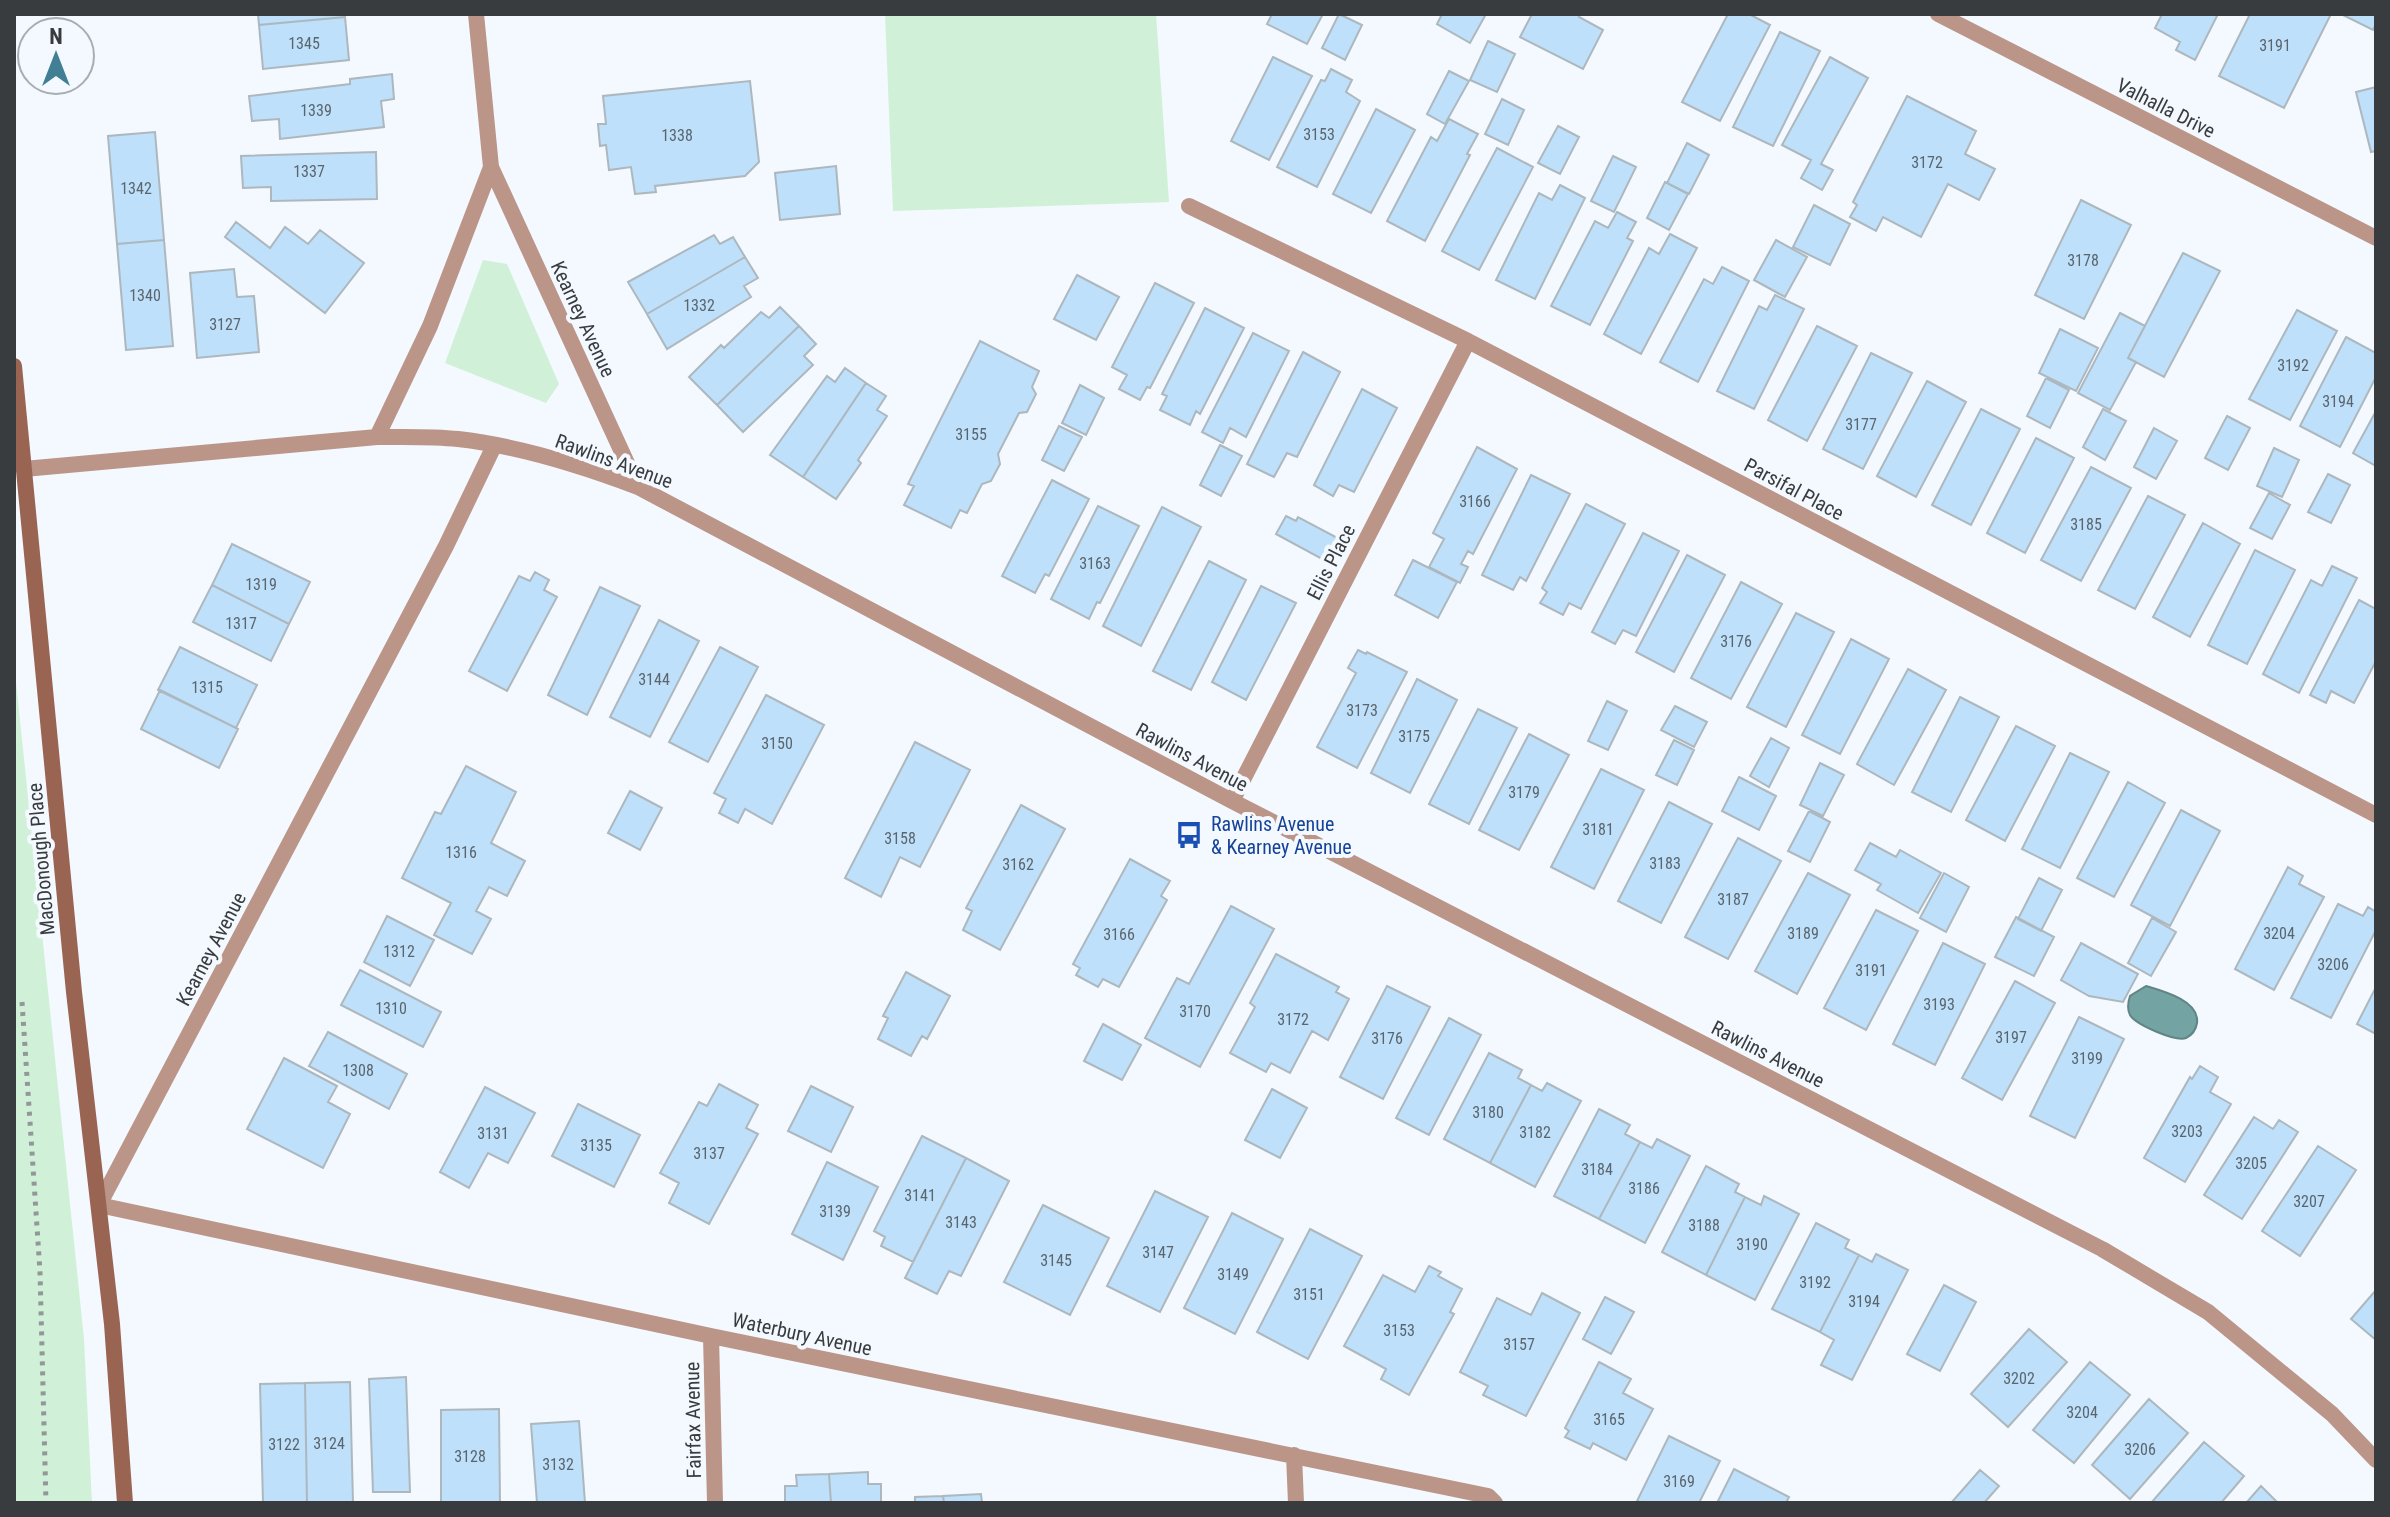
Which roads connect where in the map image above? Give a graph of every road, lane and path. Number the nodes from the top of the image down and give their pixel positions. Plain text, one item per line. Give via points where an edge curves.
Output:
1 (476, 14) edge
2 (1938, 14) edge
3 (491, 167) junction
4 (1189, 206) dead end
5 (2376, 238) edge
6 (1468, 341) junction
7 (14, 366) edge
8 (377, 437) junction
9 (494, 446) junction
10 (24, 469) junction
11 (638, 487) junction
12 (1232, 801) junction
13 (2376, 815) edge
14 (22, 1002) dead end
15 (99, 1205) junction
16 (711, 1336) junction
17 (1294, 1455) junction
18 (2376, 1460) edge
19 (46, 1503) edge
20 (125, 1503) edge
21 (715, 1503) edge
22 (1296, 1503) edge
23 (1495, 1503) edge

1 - 3 street, Kearney Avenue
2 - 5 street, Valhalla Drive
3 - 8 street, Kearney Avenue via 430,326
3 - 11 street, Kearney Avenue
4 - 6 street, Parsifal Place
6 - 12 street, Ellis Place
6 - 13 street, Parsifal Place
7 - 10 main road, MacDonough Place
8 - 9 street, Rawlins Avenue via 459,439
8 - 10 street, Rawlins Avenue
9 - 11 street, Rawlins Avenue via 566,462
9 - 15 street, Kearney Avenue
10 - 15 main road, MacDonough Place
11 - 12 street, Rawlins Avenue
12 - 18 street, Rawlins Avenue via 2102,1249 2208,1312 2332,1414
14 - 19 path via 40,1272
15 - 16 street, Waterbury Avenue
15 - 20 main road
16 - 17 street, Waterbury Avenue
16 - 21 street, Fairfax Avenue
17 - 22 street
17 - 23 street, Waterbury Avenue via 1488,1496

